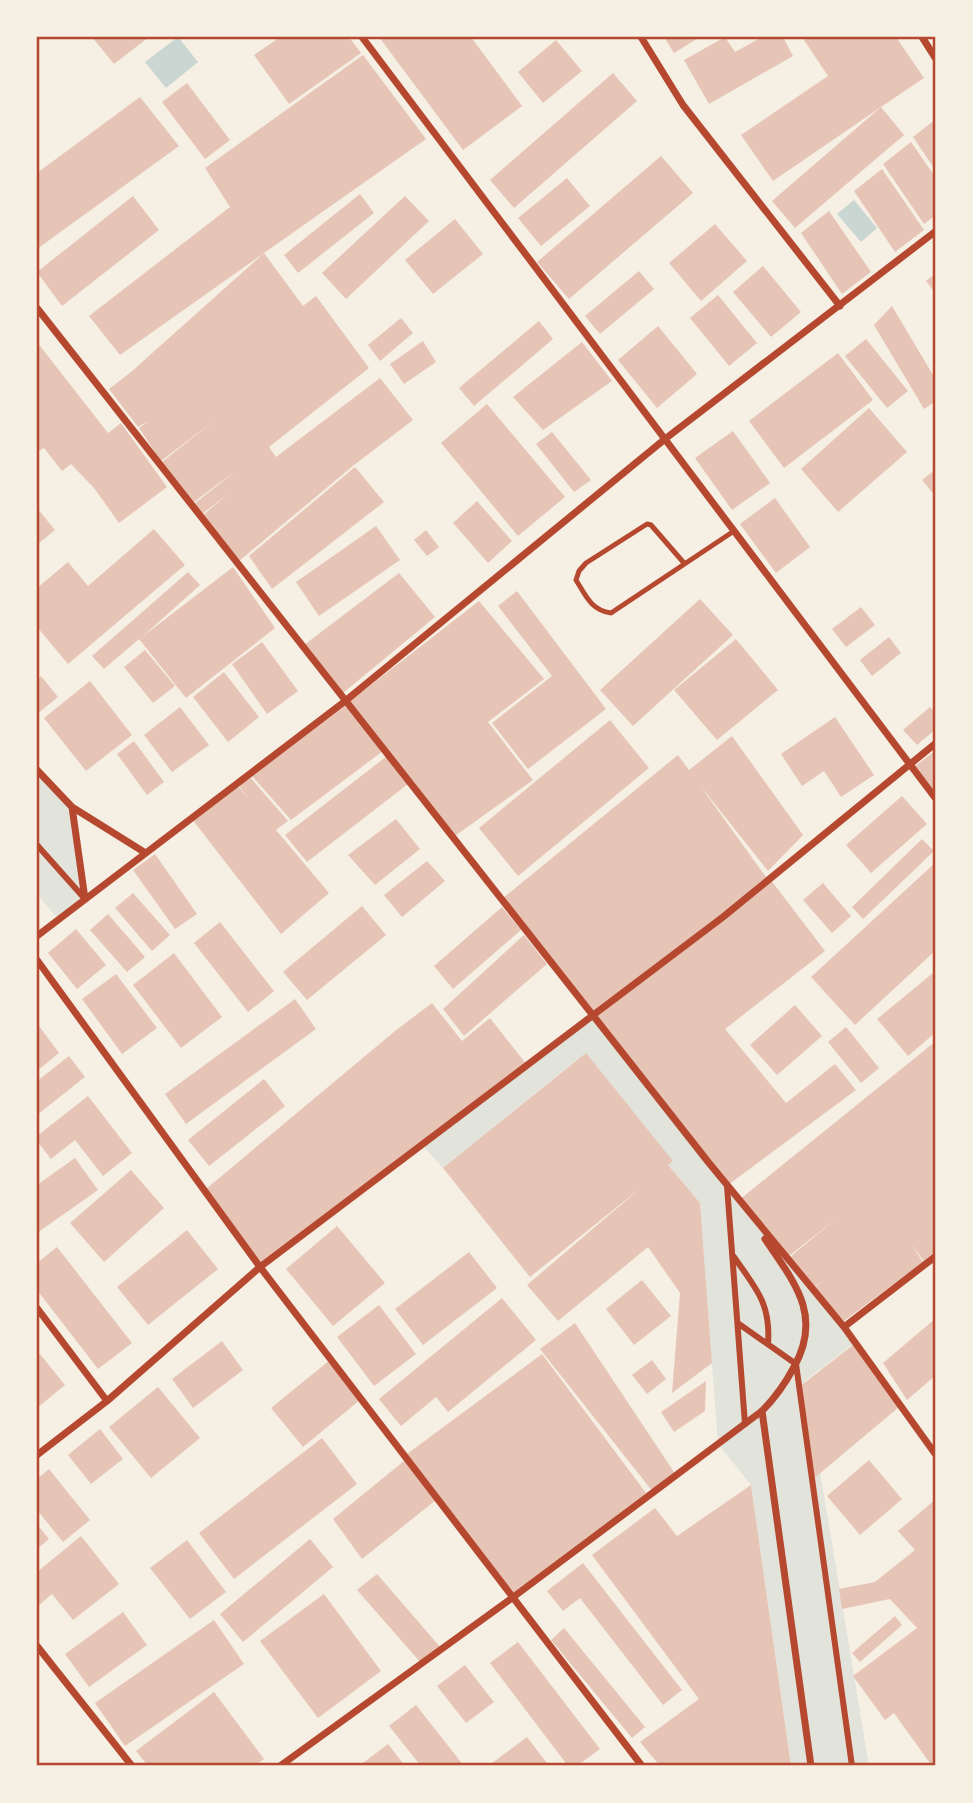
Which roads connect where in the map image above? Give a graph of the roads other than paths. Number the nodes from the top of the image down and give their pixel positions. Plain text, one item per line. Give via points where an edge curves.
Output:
1 (362, 37) edge
2 (641, 37) edge
3 (922, 37) edge
4 (936, 59) edge
5 (936, 231) edge
6 (840, 306) junction
7 (37, 308) edge
8 (665, 439) junction
9 (734, 531) junction
10 (684, 564) junction
11 (345, 702) junction
12 (936, 743) edge
13 (910, 765) junction
14 (37, 770) edge
15 (936, 799) edge
16 (72, 807) junction
17 (37, 845) edge
18 (144, 852) junction
19 (85, 899) junction
20 (37, 936) edge
21 (37, 960) edge
22 (593, 1016) junction
23 (727, 1186) junction
24 (746, 1209) junction
25 (733, 1256) junction
26 (936, 1256) edge
27 (260, 1267) junction
28 (37, 1308) edge
29 (739, 1324) junction
30 (844, 1326) junction
31 (768, 1343) junction
32 (796, 1364) junction
33 (107, 1401) junction
34 (762, 1411) junction
35 (745, 1423) junction
36 (37, 1455) edge
37 (936, 1455) edge
38 (512, 1598) junction
39 (37, 1646) edge
40 (132, 1766) edge
41 (280, 1766) edge
42 (642, 1766) edge
43 (811, 1766) edge
44 (852, 1766) edge

1 - 8 street
2 - 6 street via 683,105
3 - 4 street
5 - 6 street
6 - 8 street
7 - 11 street
8 - 9 street
8 - 11 street
9 - 10 lane
9 - 13 street
10 - 10 lane via 611,613 591,605 576,580 586,563 647,524
11 - 18 street
11 - 22 street
12 - 13 street
13 - 15 street
13 - 22 street
14 - 16 street
16 - 18 street
16 - 19 street
17 - 19 street
18 - 19 street
19 - 20 street
21 - 27 street
22 - 23 street
22 - 27 street
23 - 24 street
23 - 25 street
24 - 30 street
24 - 32 street via 802,1299 807,1335
25 - 29 street
25 - 31 street via 766,1308
26 - 30 street
27 - 33 street
27 - 38 street
28 - 33 street
29 - 31 street
29 - 35 street
30 - 37 street
31 - 32 street
32 - 34 street
32 - 44 street
33 - 36 street
34 - 35 street
34 - 43 street
35 - 38 street
38 - 41 street
38 - 42 street
39 - 40 street

